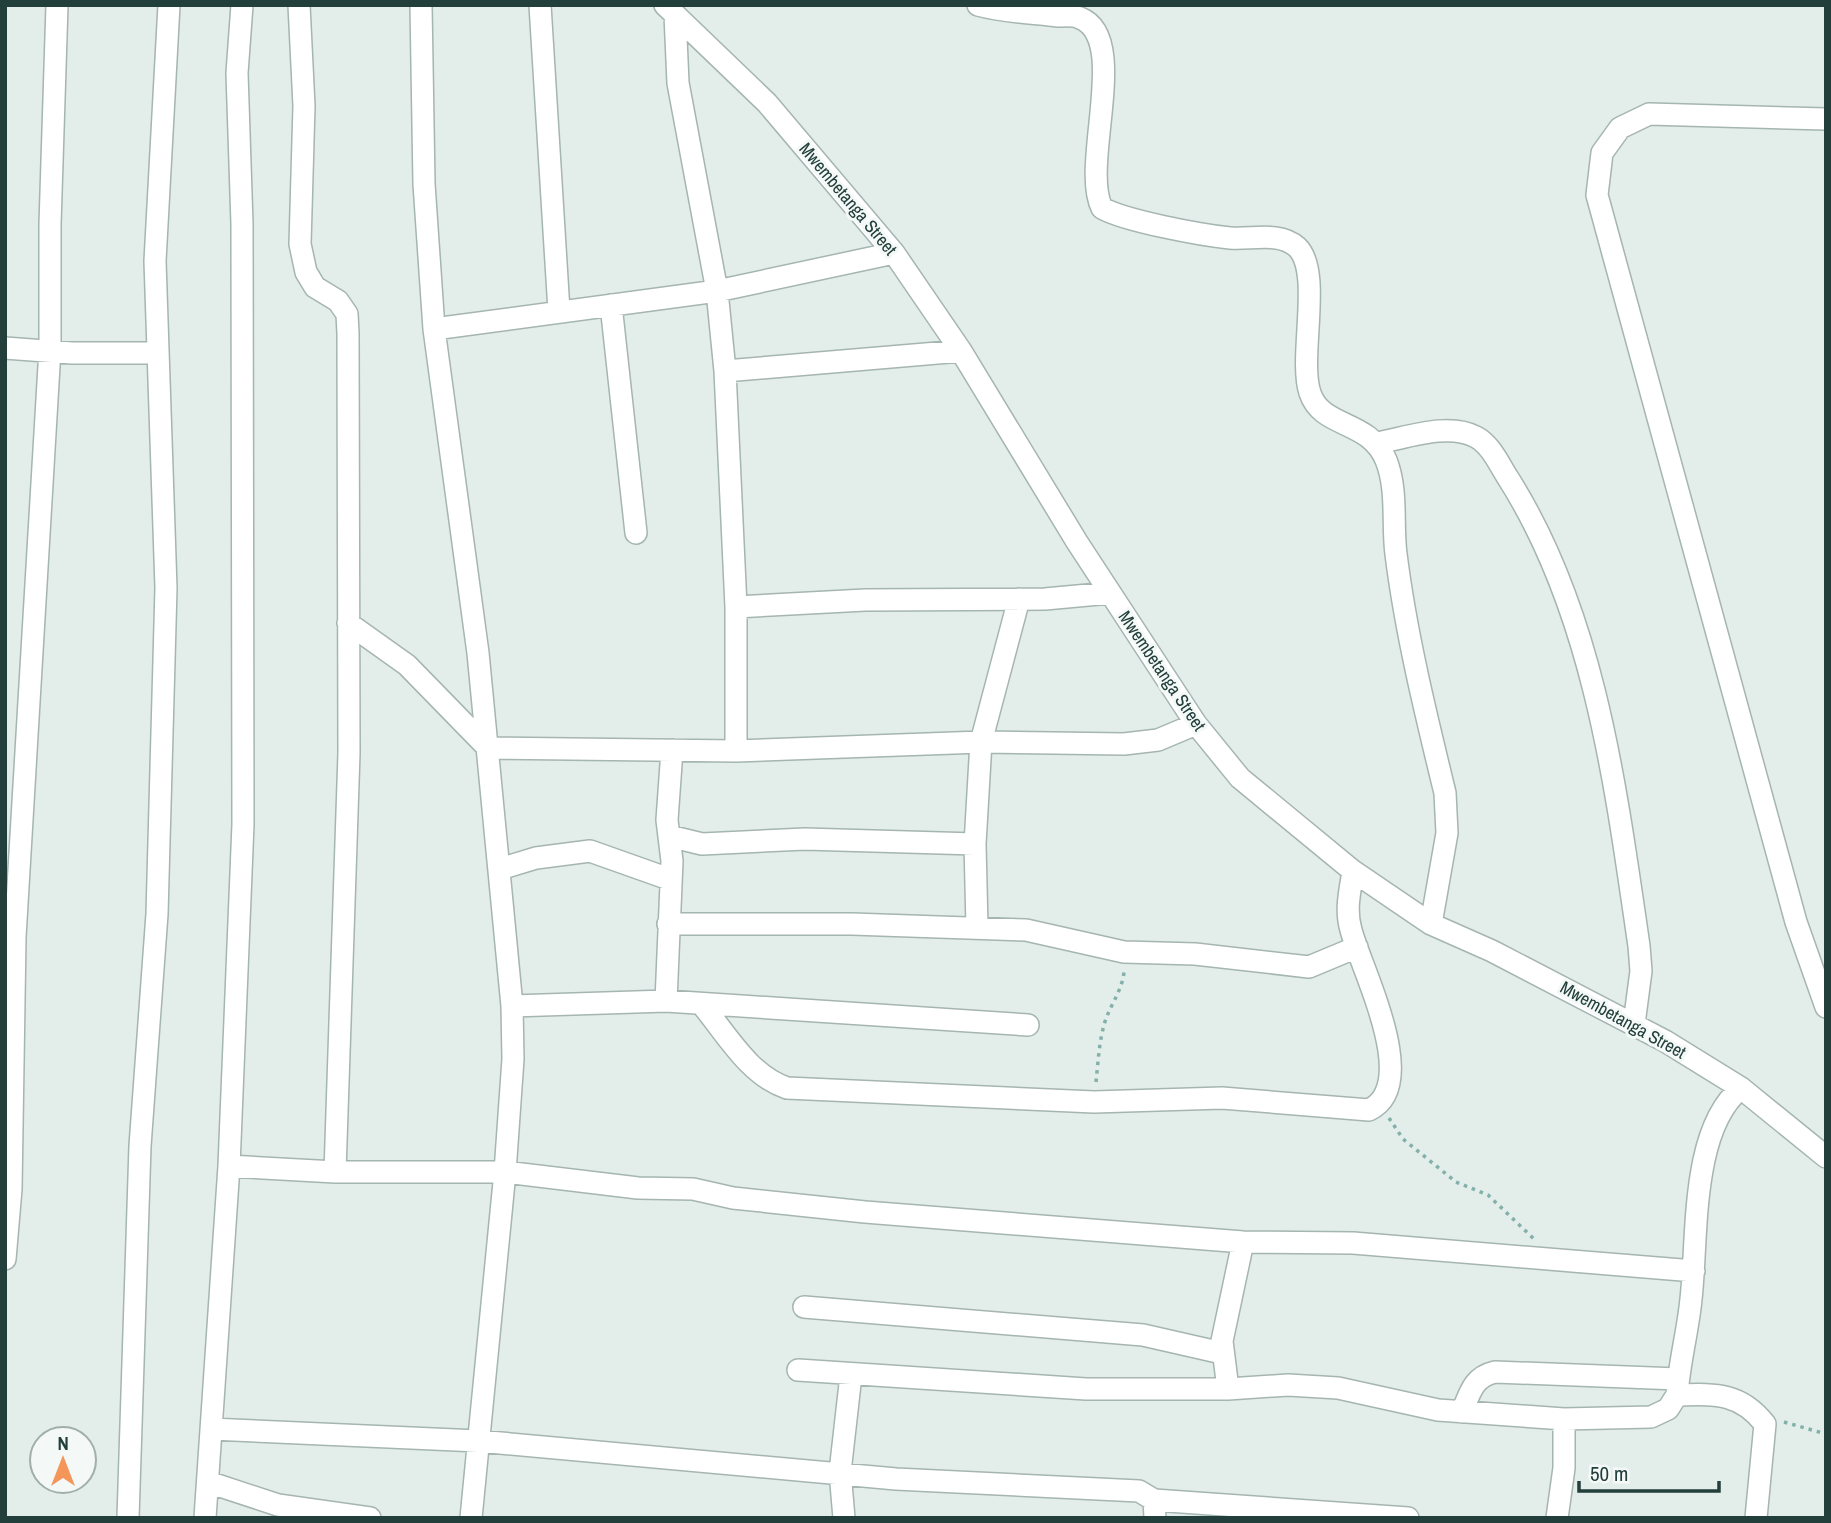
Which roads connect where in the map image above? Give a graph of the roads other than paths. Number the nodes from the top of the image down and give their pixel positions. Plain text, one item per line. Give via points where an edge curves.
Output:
1 (57, 5) edge
2 (169, 5) edge
3 (242, 5) edge
4 (299, 5) edge
5 (421, 5) edge
6 (540, 5) edge
7 (978, 5) edge
8 (670, 10) edge
9 (1826, 119) edge
10 (894, 253) junction
11 (717, 290) junction
12 (611, 305) junction
13 (559, 311) junction
14 (434, 329) junction
15 (5, 348) edge
16 (50, 349) junction
17 (961, 351) junction
18 (157, 353) junction
19 (725, 371) junction
20 (1377, 443) junction
21 (636, 533) dead end
22 (1110, 593) junction
23 (1019, 599) junction
24 (736, 607) junction
25 (348, 623) junction
26 (1196, 724) junction
27 (981, 742) junction
28 (488, 748) junction
29 (672, 750) junction
30 (736, 751) junction
31 (669, 836) junction
32 (975, 844) junction
33 (500, 869) junction
34 (1353, 871) junction
35 (669, 879) junction
36 (668, 924) junction
37 (1432, 924) junction
38 (978, 927) junction
39 (1357, 947) junction
40 (666, 1001) junction
41 (512, 1006) junction
42 (703, 1006) junction
43 (1826, 1007) edge
44 (1634, 1024) junction
45 (1028, 1025) dead end
46 (1741, 1088) junction
47 (1826, 1157) edge
48 (229, 1166) junction
49 (335, 1172) junction
50 (505, 1172) junction
51 (1243, 1242) junction
52 (5, 1259) edge
53 (1695, 1271) junction
54 (804, 1307) dead end
55 (1223, 1353) junction
56 (798, 1370) dead end
57 (851, 1375) junction
58 (1678, 1387) junction
59 (1228, 1389) junction
60 (1462, 1412) junction
61 (1564, 1419) junction
62 (211, 1429) junction
63 (478, 1441) junction
64 (840, 1472) junction
65 (208, 1482) junction
66 (1154, 1509) edge
67 (1757, 1512) edge
68 (1356, 1516) edge
69 (128, 1518) edge
70 (205, 1518) edge
71 (370, 1518) edge
72 (471, 1518) edge
73 (844, 1518) edge
74 (1408, 1518) edge
75 (1558, 1518) edge
76 (1738, 1518) edge

1 - 16 street
2 - 18 street via 156,237
3 - 48 street via 237,73 242,224 243,783
4 - 25 street via 304,106 300,244 306,272 346,314
5 - 14 street via 424,184
6 - 13 street
7 - 20 street via 1080,18 1094,29 1102,44 1104,66 1096,187 1102,208 1119,217 1230,238 1283,240 1296,247 1305,259 1308,276 1309,392 1318,408
8 - 10 street, Mwembetanga Street via 767,103
8 - 11 street via 678,83
9 - 43 street via 1649,114 1620,128 1602,153 1597,195 1797,922
10 - 11 street
10 - 17 street, Mwembetanga Street
11 - 12 street
11 - 19 street
12 - 13 street
12 - 21 street
13 - 14 street
14 - 28 street
15 - 16 street
16 - 18 street
16 - 52 street via 15,937 11,1189
17 - 19 street
17 - 22 street, Mwembetanga Street
18 - 69 street via 166,588 157,914 140,1146
19 - 24 street
20 - 37 street via 1393,491 1396,554 1445,793 1447,833
20 - 44 street via 1444,432 1477,438 1522,500 1558,579 1588,670 1616,795 1641,971
22 - 23 street
22 - 26 street, Mwembetanga Street
23 - 24 street
23 - 27 street
24 - 30 street
25 - 28 street via 407,665
25 - 49 street via 348,816
26 - 27 street via 1157,740 1124,744
26 - 34 street, Mwembetanga Street via 1240,778
27 - 30 street
27 - 32 street
28 - 29 street
28 - 33 street
29 - 30 street
29 - 31 street
31 - 32 street via 702,844 805,839
31 - 35 street
32 - 38 street
33 - 35 street via 536,858 590,851
33 - 41 street
34 - 37 street, Mwembetanga Street
34 - 39 street via 1348,903
35 - 36 street
36 - 38 street
36 - 40 street
37 - 44 street, Mwembetanga Street
38 - 39 street via 1026,930 1124,952 1195,954 1309,967
39 - 42 street via 1388,1041 1387,1092 1380,1105 1369,1110 1222,1098 1094,1102 788,1088 758,1072
40 - 41 street
40 - 42 street
41 - 50 street
42 - 45 street
44 - 46 street, Mwembetanga Street
46 - 47 street, Mwembetanga Street
46 - 53 street via 1728,1098 1709,1145 1701,1180
48 - 49 street
48 - 62 street
49 - 50 street
50 - 51 street via 638,1188 693,1189 733,1198 865,1212
50 - 63 street
51 - 53 street via 1353,1243
51 - 55 street via 1225,1315
53 - 58 street
54 - 55 street via 1143,1335
55 - 59 street
56 - 57 street
57 - 59 street via 1086,1389
57 - 64 street
58 - 60 street via 1494,1372 1482,1375 1472,1386
58 - 61 street via 1668,1409 1651,1418
58 - 67 street via 1723,1395 1765,1424
59 - 60 street via 1338,1388
60 - 61 street
61 - 75 street
62 - 63 street
62 - 65 street
63 - 64 street
63 - 72 street
64 - 66 street via 1139,1491
64 - 73 street
65 - 70 street
65 - 71 street via 278,1505
66 - 68 street
67 - 76 street
68 - 74 street

